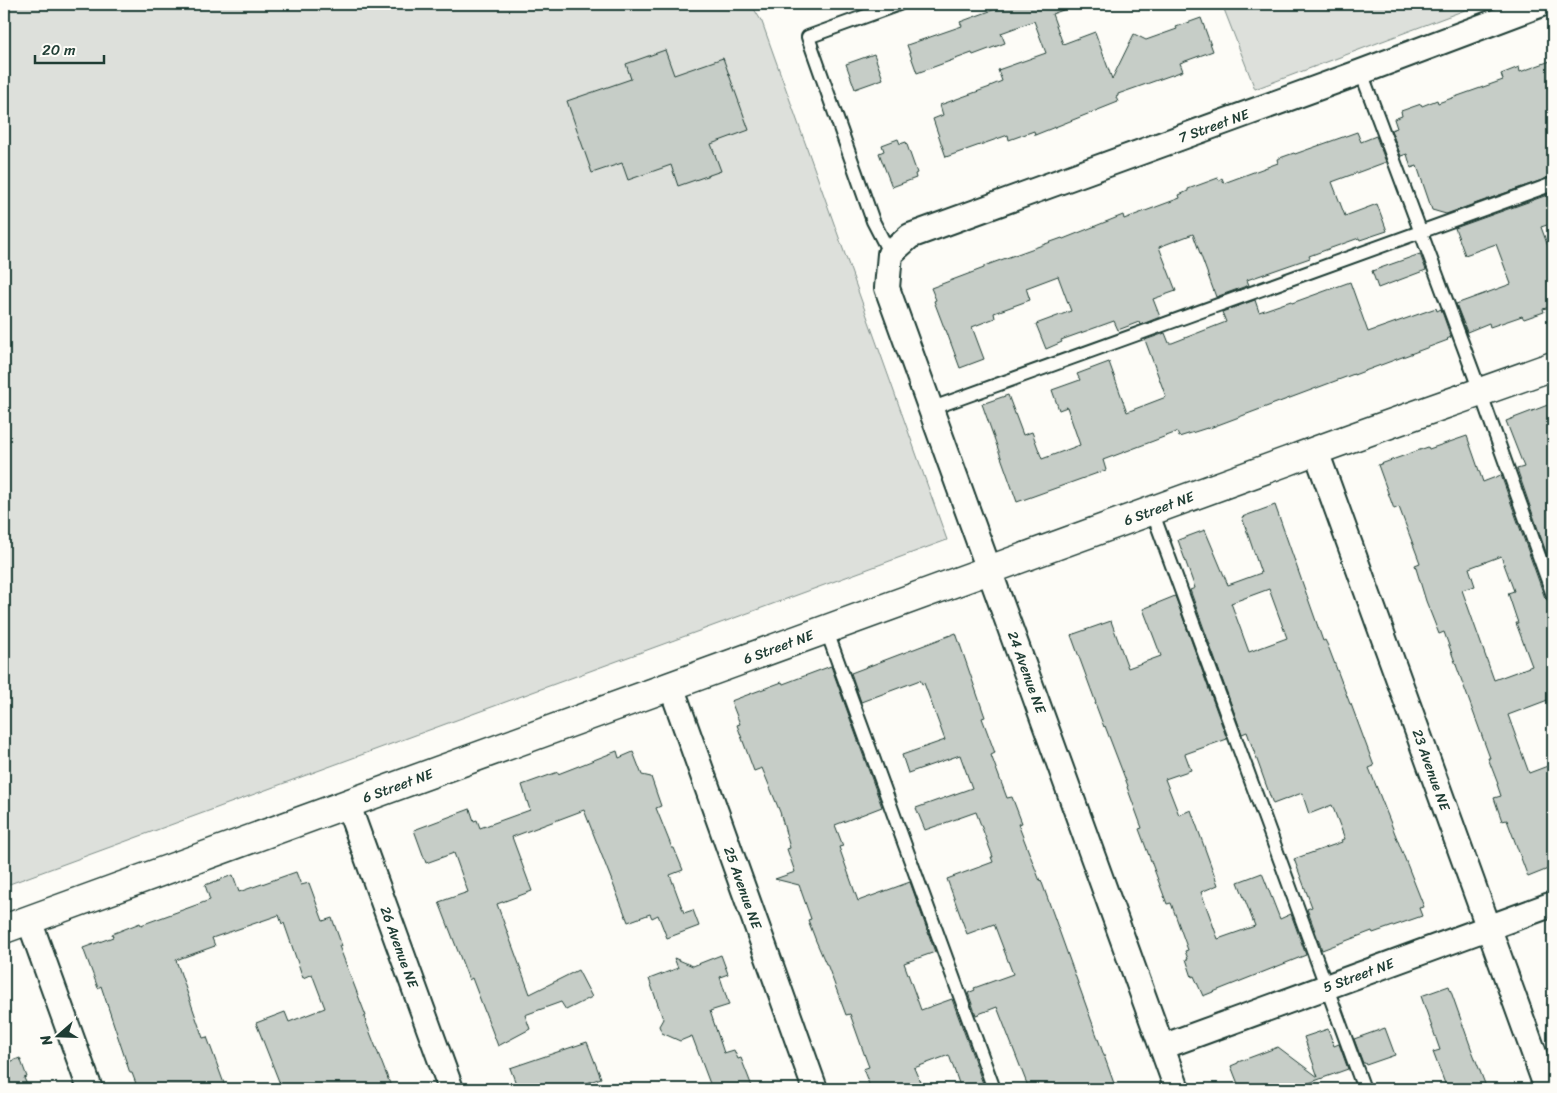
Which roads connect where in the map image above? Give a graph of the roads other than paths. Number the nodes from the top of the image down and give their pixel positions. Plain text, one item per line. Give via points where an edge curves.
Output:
1 (899, 4) edge
2 (1540, 4) edge
3 (1361, 72) junction
4 (1553, 184) edge
5 (1420, 232) junction
6 (890, 254) junction
7 (1553, 366) edge
8 (1480, 392) junction
9 (930, 409) junction
10 (1316, 451) junction
11 (1152, 510) junction
12 (990, 571) junction
13 (1553, 595) edge
14 (826, 629) junction
15 (671, 686) junction
16 (348, 805) junction
17 (1553, 904) edge
18 (29, 920) junction
19 (1489, 927) junction
20 (4, 929) edge
21 (1326, 987) junction
22 (1162, 1047) junction
23 (90, 1089) edge
24 (451, 1089) edge
25 (815, 1089) edge
26 (994, 1089) edge
27 (1177, 1089) edge
28 (1364, 1089) edge
29 (1547, 1089) edge

1 - 6 lane via 808,37 873,221
2 - 3 street, 7 Street NE
3 - 5 lane
3 - 6 street, 7 Street NE via 910,236
4 - 5 lane
5 - 8 lane
5 - 9 lane
6 - 9 street, 24 Avenue NE via 887,288
7 - 8 street, 6 Street NE
8 - 10 street, 6 Street NE
8 - 13 lane
9 - 12 street, 24 Avenue NE
10 - 11 street, 6 Street NE
10 - 19 street, 23 Avenue NE
11 - 12 street, 6 Street NE
11 - 21 lane
12 - 14 street, 6 Street NE
12 - 22 street, 24 Avenue NE
14 - 15 street, 6 Street NE
14 - 26 lane
15 - 16 street, 6 Street NE
15 - 25 street, 25 Avenue NE
16 - 18 street, 6 Street NE
16 - 24 street, 26 Avenue NE
17 - 19 street, 5 Street NE
18 - 20 street, 6 Street NE
18 - 23 street
19 - 21 street, 5 Street NE
19 - 29 street, 23 Avenue NE
21 - 22 street, 5 Street NE
21 - 28 lane
22 - 27 street, 24 Avenue NE

